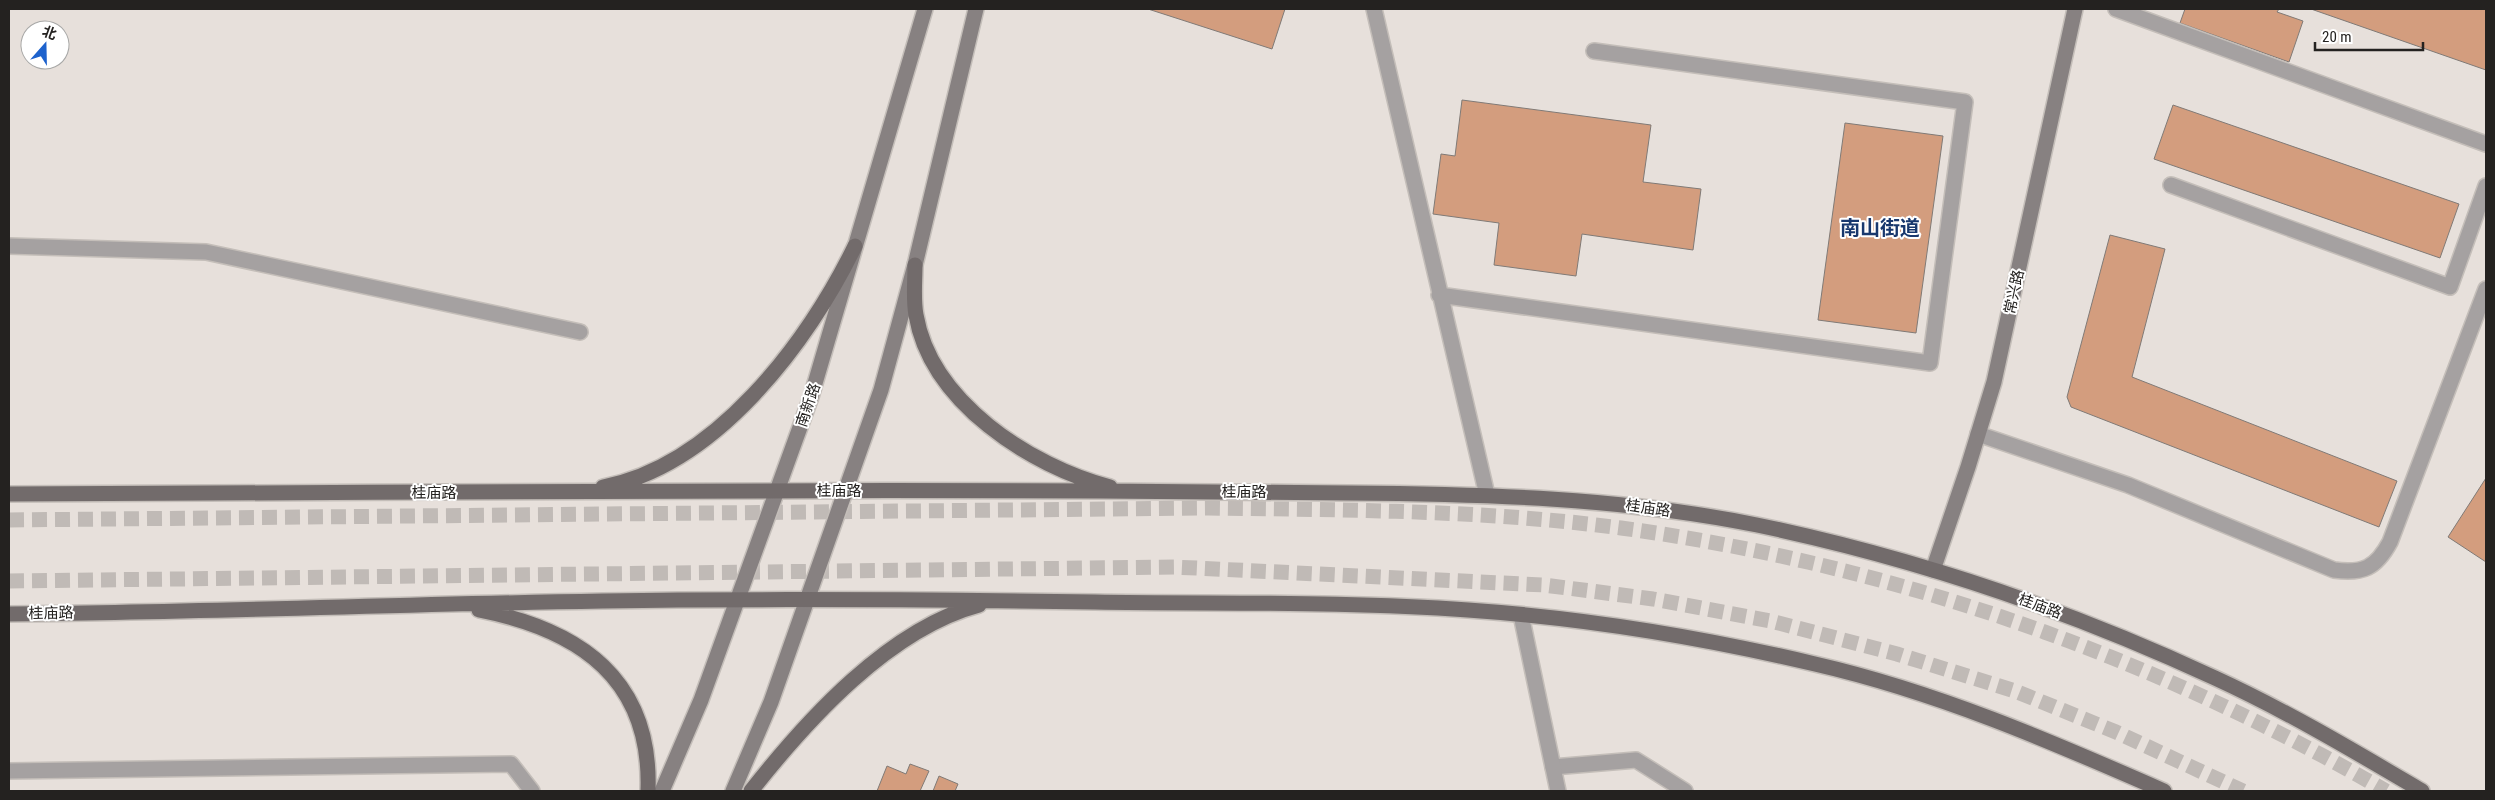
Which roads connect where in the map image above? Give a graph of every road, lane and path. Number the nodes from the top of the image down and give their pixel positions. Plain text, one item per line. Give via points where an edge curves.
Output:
1 (925, 9) edge
2 (976, 9) edge
3 (1374, 9) edge
4 (2075, 9) edge
5 (2116, 9) edge
6 (1594, 51) dead end
7 (2486, 144) edge
8 (2171, 185) dead end
9 (2486, 186) edge
10 (9, 246) edge
11 (855, 246) junction
12 (915, 265) junction
13 (2486, 289) edge
14 (1439, 295) junction
15 (580, 332) dead end
16 (1978, 434) junction
17 (845, 491) junction
18 (777, 492) junction
19 (1138, 492) junction
20 (570, 493) junction
21 (9, 494) edge
22 (1486, 495) junction
23 (1933, 570) junction
24 (738, 600) junction
25 (807, 600) junction
26 (995, 601) junction
27 (443, 606) junction
28 (9, 614) edge
29 (1521, 615) junction
30 (1553, 767) junction
31 (9, 771) edge
32 (532, 791) edge
33 (648, 791) edge
34 (662, 791) edge
35 (733, 791) edge
36 (751, 791) edge
37 (1558, 791) edge
38 (1685, 791) edge
39 (2164, 791) edge
40 (2422, 791) edge

1 - 11 main road, 南新路
2 - 12 main road
3 - 14 street
4 - 16 main road, 常兴路 via 1994,382
5 - 7 street
6 - 14 street via 1965,102 1930,363
8 - 9 street via 2450,287
10 - 15 street via 206,252
11 - 18 main road, 南新路 via 812,396
11 - 20 main road via 807,328 734,414 676,460 645,475
12 - 17 main road via 880,390
12 - 19 main road via 916,316 924,342 951,388 977,416 1009,441 1056,467 1103,485
13 - 16 street via 2390,542 2383,555 2364,569 2351,572 2334,570 2136,489
14 - 22 street
16 - 23 main road, 常兴路
17 - 18 main road, 桂庙路
17 - 19 main road, 桂庙路
17 - 25 main road
18 - 20 main road, 桂庙路
18 - 24 main road, 南新路
19 - 22 main road, 桂庙路
20 - 21 main road, 桂庙路
22 - 23 main road, 桂庙路 via 1631,505 1687,513 1755,525
23 - 40 main road, 桂庙路 via 2076,619 2214,678 2281,711
24 - 25 main road, 桂庙路
24 - 27 main road, 桂庙路
24 - 34 main road, 南新路 via 701,700
25 - 26 main road, 桂庙路
25 - 35 main road via 771,702
26 - 29 main road, 桂庙路 via 1366,606
26 - 36 main road via 966,608 939,620 883,656 811,722
27 - 28 main road, 桂庙路
27 - 33 main road via 495,614 536,627 578,648 606,669 624,689 642,729 647,753
29 - 30 street
29 - 39 main road, 桂庙路 via 1633,628 1726,645 1893,684 2029,732
30 - 37 street
30 - 38 street via 1636,760
31 - 32 street via 511,764

